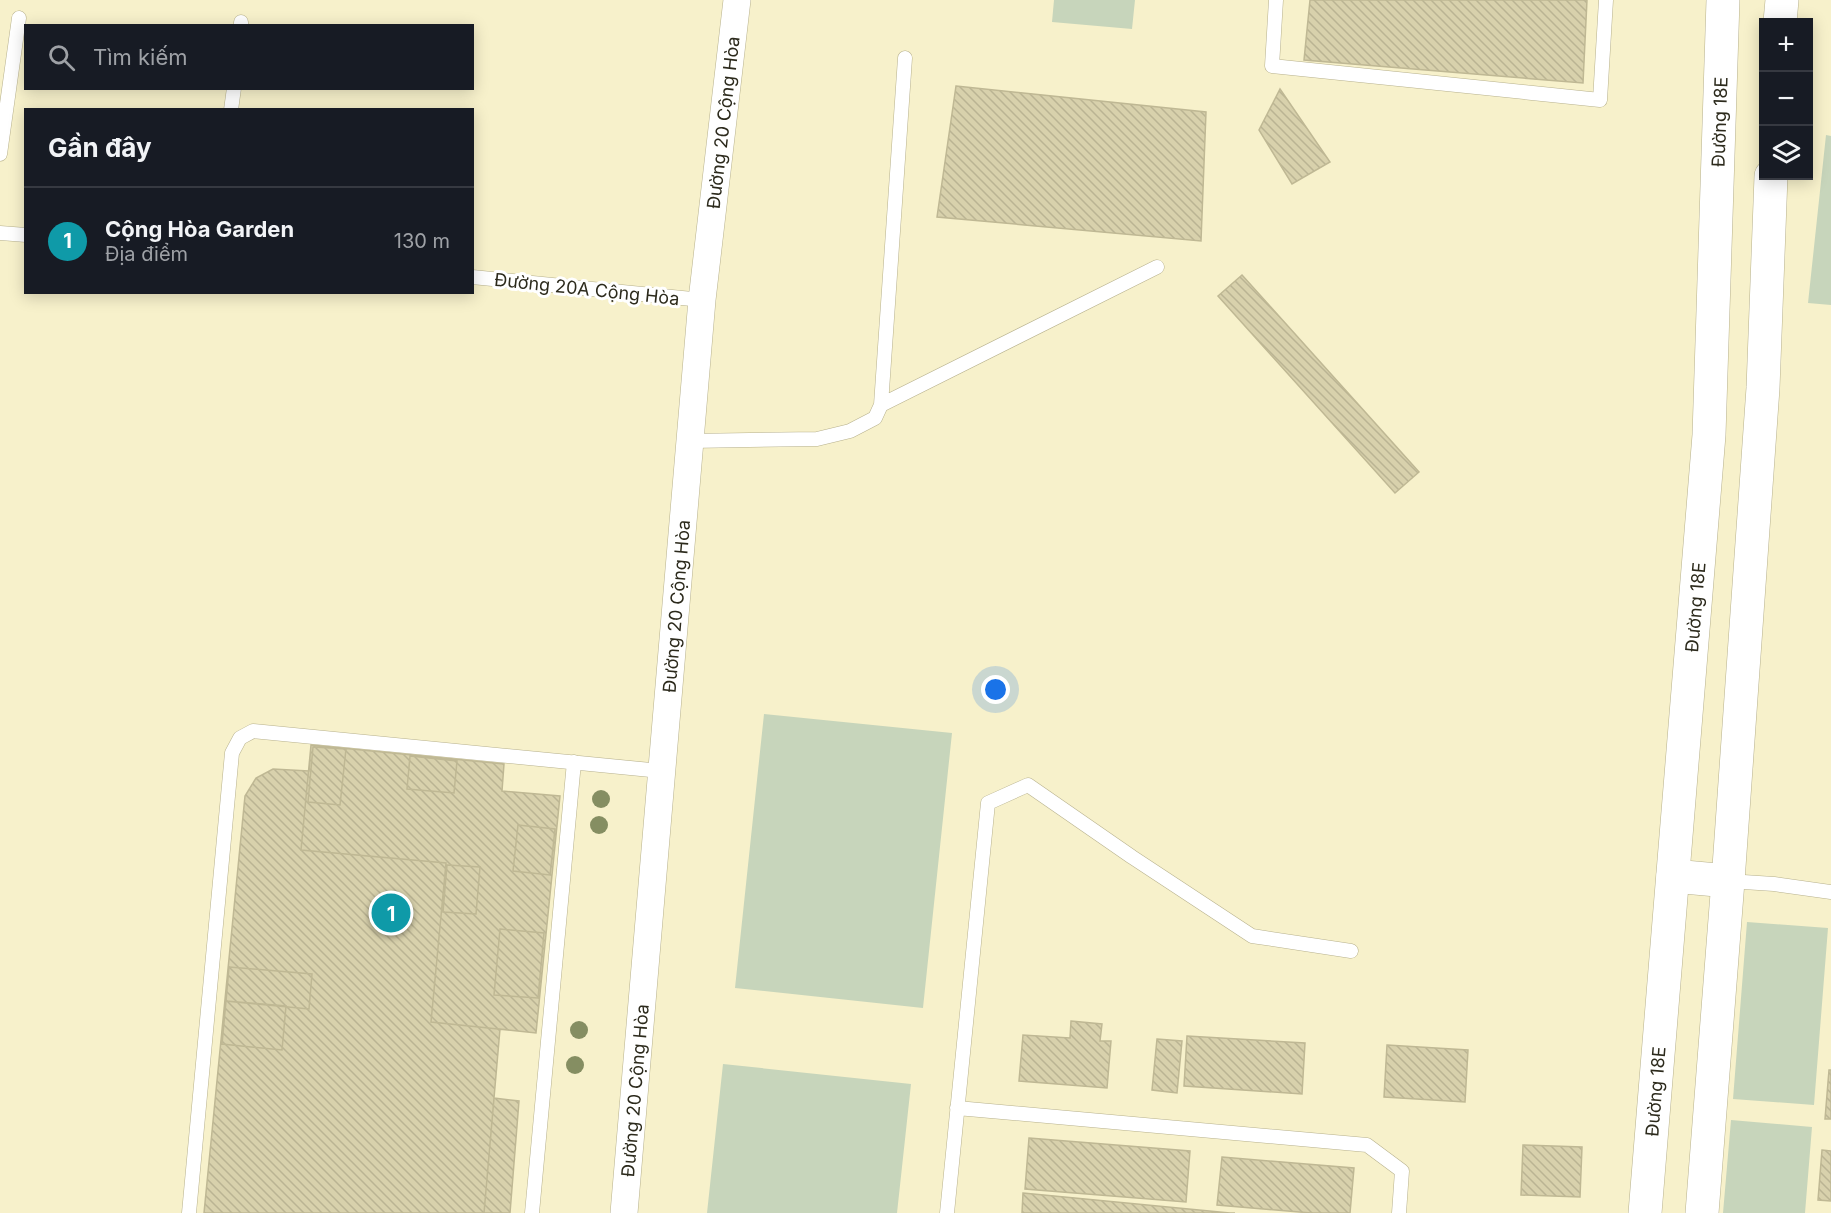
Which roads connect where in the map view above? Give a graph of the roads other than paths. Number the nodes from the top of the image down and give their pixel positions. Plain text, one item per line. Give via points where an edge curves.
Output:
1 (737, 0) edge
2 (1276, 0) edge
3 (1606, 0) edge
4 (1724, 0) edge
5 (1782, 0) edge
6 (19, 18) dead end
7 (1780, 18) edge
8 (905, 58) dead end
9 (234, 90) edge
10 (231, 108) edge
11 (0, 154) edge
12 (1771, 180) edge
13 (1716, 221) junction
14 (1768, 227) junction
15 (0, 233) edge
16 (24, 235) edge
17 (1156, 267) dead end
18 (474, 277) edge
19 (702, 300) junction
20 (881, 405) junction
21 (690, 441) junction
22 (574, 762) junction
23 (661, 771) junction
24 (1673, 876) junction
25 (1728, 881) junction
26 (1831, 892) edge
27 (1351, 951) dead end
28 (957, 1108) junction
29 (189, 1213) edge
30 (532, 1213) edge
31 (624, 1213) edge
32 (946, 1213) edge
33 (1399, 1213) edge
34 (1645, 1213) edge
35 (1702, 1213) edge

1 - 19 street, Đường 20 Cộng Hòa
2 - 3 lane via 1272,66 1600,100
4 - 13 main road, Đường 18E
5 - 7 main road
6 - 11 lane
8 - 20 lane
9 - 10 lane
12 - 14 main road
13 - 14 main road
13 - 24 main road, Đường 18E via 1709,435
14 - 25 main road via 1763,388
15 - 16 lane
17 - 20 lane
18 - 19 lane, Đường 20A Cộng Hòa
19 - 21 street, Đường 20 Cộng Hòa
20 - 21 lane via 875,417 850,431 817,439
21 - 23 street, Đường 20 Cộng Hòa
22 - 23 lane
22 - 29 lane via 253,731 240,738 232,753
22 - 30 lane
23 - 31 street, Đường 20 Cộng Hòa
24 - 25 main road
24 - 34 main road, Đường 18E
25 - 26 lane
25 - 35 main road
27 - 28 lane via 1252,936 1029,785 988,803
28 - 32 lane
28 - 33 lane via 1367,1144 1402,1171

